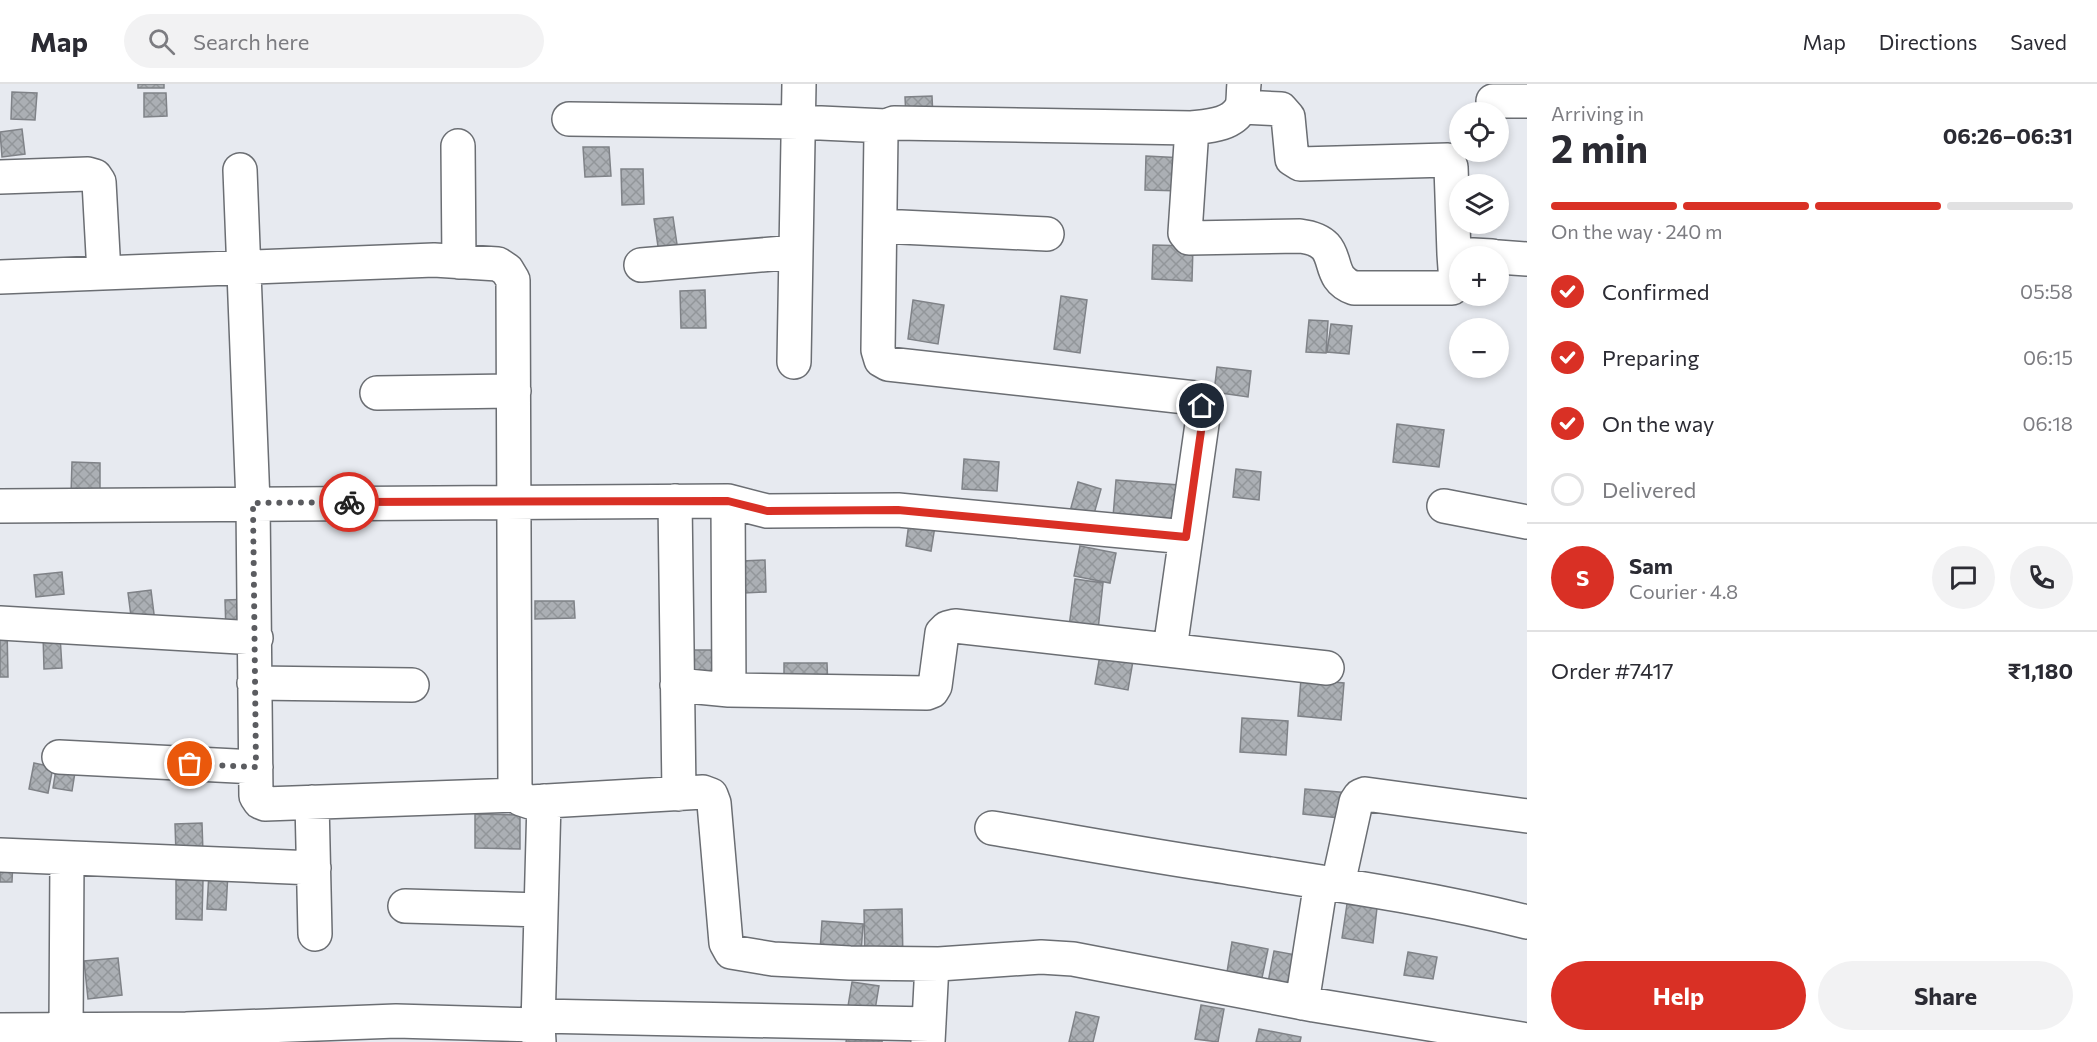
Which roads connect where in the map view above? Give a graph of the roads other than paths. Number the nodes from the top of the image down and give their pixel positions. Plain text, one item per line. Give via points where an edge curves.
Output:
1 (799, 84) edge
2 (1243, 96) edge
3 (1527, 100) edge
4 (1493, 101) dead end
5 (569, 119) dead end
6 (799, 122) junction
7 (886, 126) junction
8 (1192, 128) junction
9 (458, 146) dead end
10 (240, 170) dead end
11 (0, 177) edge
12 (880, 226) junction
13 (1047, 234) dead end
14 (1454, 246) edge
15 (796, 252) junction
16 (1509, 258) edge
17 (1527, 259) edge
18 (459, 262) junction
19 (641, 265) dead end
20 (243, 267) junction
21 (104, 273) junction
22 (0, 277) edge
23 (1449, 288) edge
24 (794, 362) dead end
25 (514, 392) junction
26 (377, 393) dead end
27 (515, 501) junction
28 (675, 501) junction
29 (728, 501) junction
30 (253, 503) junction
31 (0, 506) edge
32 (1444, 506) dead end
33 (1527, 522) edge
34 (1186, 537) junction
35 (0, 623) edge
36 (256, 638) junction
37 (1170, 649) junction
38 (1327, 668) dead end
39 (254, 683) junction
40 (412, 685) dead end
41 (677, 685) junction
42 (729, 690) junction
43 (59, 757) dead end
44 (256, 767) junction
45 (679, 794) junction
46 (532, 798) junction
47 (312, 802) junction
48 (1527, 816) edge
49 (992, 828) dead end
50 (0, 855) edge
51 (67, 858) junction
52 (314, 868) junction
53 (1330, 883) junction
54 (405, 906) dead end
55 (541, 910) junction
56 (1527, 922) edge
57 (315, 934) dead end
58 (932, 964) junction
59 (1302, 1003) junction
60 (538, 1028) edge
61 (0, 1030) edge
62 (66, 1030) junction
63 (396, 1031) edge
64 (928, 1033) edge
65 (1527, 1040) edge

1 - 6 street
2 - 8 street via 1233,117 1219,124
2 - 14 street via 1285,112 1292,159 1300,164 1448,160
3 - 4 street
5 - 6 street
6 - 7 street
6 - 15 street
7 - 8 street via 894,123
7 - 12 street via 881,133
8 - 23 street via 1185,233 1189,238 1314,238 1329,250 1339,279 1354,288
9 - 18 street
10 - 20 street
11 - 21 street via 95,176 99,182
12 - 13 street
12 - 34 street via 878,350 881,360 888,364 1199,400 1204,410
15 - 19 street
15 - 24 street
16 - 17 street
18 - 20 street
18 - 25 street via 498,264 513,280
20 - 21 street
20 - 30 street
21 - 22 street
25 - 26 street
25 - 27 street
27 - 28 street
27 - 30 street
27 - 46 street via 515,789
28 - 29 street
28 - 41 street
29 - 34 street via 767,511 898,510
29 - 42 street
30 - 31 street
30 - 36 street
32 - 33 street
34 - 37 street
35 - 36 street
36 - 39 street
37 - 38 street
37 - 42 street via 955,626 942,633 935,686 927,693
39 - 40 street
39 - 44 street
41 - 42 street
41 - 45 street
43 - 44 street
44 - 47 street via 256,796 260,802
45 - 46 street
45 - 58 street via 703,792 711,795 714,802 726,943 731,952 773,959
46 - 47 street
46 - 55 street
47 - 52 street
48 - 53 street via 1365,794 1356,802
49 - 53 street
50 - 51 street
51 - 52 street
51 - 62 street
52 - 57 street
53 - 56 street
53 - 59 street
54 - 55 street
55 - 60 street
58 - 59 street via 1056,957
58 - 64 street
59 - 65 street
60 - 63 street
60 - 64 street
61 - 62 street
62 - 63 street

